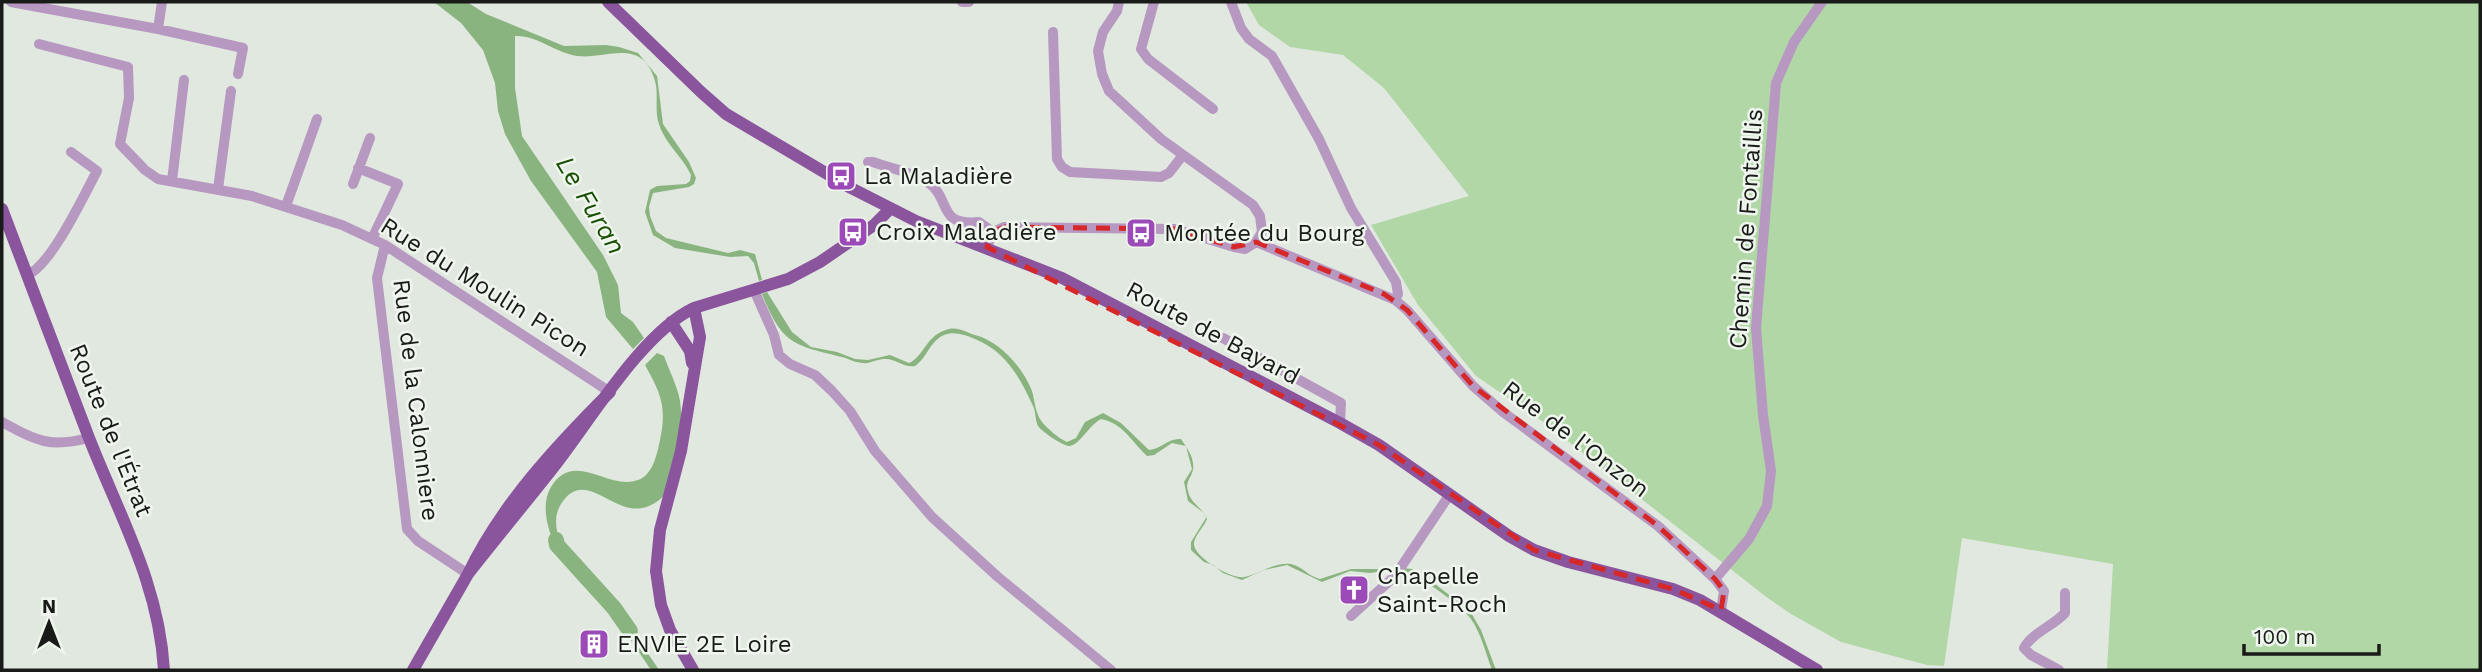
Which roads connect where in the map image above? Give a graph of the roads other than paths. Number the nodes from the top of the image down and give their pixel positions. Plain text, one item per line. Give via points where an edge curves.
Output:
1 (11, 2) edge
2 (162, 2) edge
3 (608, 2) edge
4 (962, 2) edge
5 (969, 2) edge
6 (1119, 2) edge
7 (1154, 2) edge
8 (1231, 2) edge
9 (1822, 2) edge
10 (158, 29) junction
11 (1053, 32) dead end
12 (39, 44) dead end
13 (238, 74) dead end
14 (184, 80) dead end
15 (231, 91) dead end
16 (1213, 109) dead end
17 (317, 119) dead end
18 (370, 138) dead end
19 (71, 152) dead end
20 (1184, 155) junction
21 (868, 162) dead end
22 (358, 169) junction
23 (172, 181) junction
24 (352, 184) dead end
25 (218, 189) junction
26 (286, 206) junction
27 (2, 209) edge
28 (890, 209) junction
29 (993, 232) junction
30 (372, 239) junction
31 (1256, 242) junction
32 (385, 245) junction
33 (987, 247) junction
34 (27, 275) junction
35 (754, 290) junction
36 (1395, 300) junction
37 (694, 308) junction
38 (671, 322) junction
39 (1223, 338) dead end
40 (694, 370) junction
41 (610, 391) junction
42 (2, 422) edge
43 (1340, 423) junction
44 (89, 438) junction
45 (1450, 494) junction
46 (468, 574) junction
47 (1714, 579) junction
48 (2065, 593) dead end
49 (1721, 610) junction
50 (1351, 616) dead end
51 (164, 670) edge
52 (413, 670) edge
53 (693, 670) edge
54 (1111, 670) edge
55 (1817, 670) edge
56 (2059, 670) edge

1 - 10 street
2 - 10 street
3 - 28 main road, Route de Bayard via 726,114
4 - 5 street
6 - 20 street via 1098,51 1109,91
7 - 16 street via 1142,49 1148,60
8 - 36 street via 1241,28 1272,56 1319,139 1351,208 1396,282
9 - 47 street, Chemin de Fontaillis via 1794,42 1776,83 1756,328 1771,471 1767,506 1749,539
10 - 13 street via 243,48
11 - 20 street via 1057,159 1062,167 1070,172 1161,177
12 - 23 street, Rue du Moulin Picon via 128,67 129,97 120,144 145,170
14 - 23 street
15 - 25 street
17 - 26 street
18 - 22 street
19 - 34 street via 97,171 50,255
20 - 31 street via 1253,205 1262,232
21 - 29 street via 927,181 952,218 979,222
22 - 24 street
22 - 30 street via 398,184
23 - 25 street, Rue du Moulin Picon
25 - 26 street, Rue du Moulin Picon
26 - 30 street, Rue du Moulin Picon
27 - 34 main road, Route de l'Étrat
28 - 33 main road, Route de Bayard
28 - 35 main road via 820,262
29 - 31 street via 1004,227 1175,229 1234,247
29 - 33 street
30 - 32 street, Rue du Moulin Picon
31 - 36 street
32 - 41 street, Rue du Moulin Picon
32 - 46 street, Rue de la Calonniere via 377,278 408,530
33 - 43 main road, Route de Bayard via 1062,278
34 - 44 main road, Route de l'Étrat
35 - 37 main road
35 - 54 street via 779,355 815,375 832,391 874,451 932,517
36 - 47 street, Rue de l'Onzon via 1473,386 1658,526
37 - 38 main road
37 - 40 main road via 700,337
38 - 40 main road via 690,351
38 - 41 main road
39 - 43 street via 1341,403
40 - 53 main road via 681,451 660,530 656,571 670,630
41 - 46 main road via 533,476 484,542
42 - 44 street via 50,444
43 - 45 main road, Route de Bayard
44 - 51 main road, Route de l'Étrat via 152,595
45 - 49 main road, Route de Bayard via 1534,550 1673,589
45 - 50 street via 1395,576
46 - 52 main road
47 - 49 street via 1724,591
48 - 56 street via 2065,613 2024,648
49 - 55 main road, Route de Bayard

